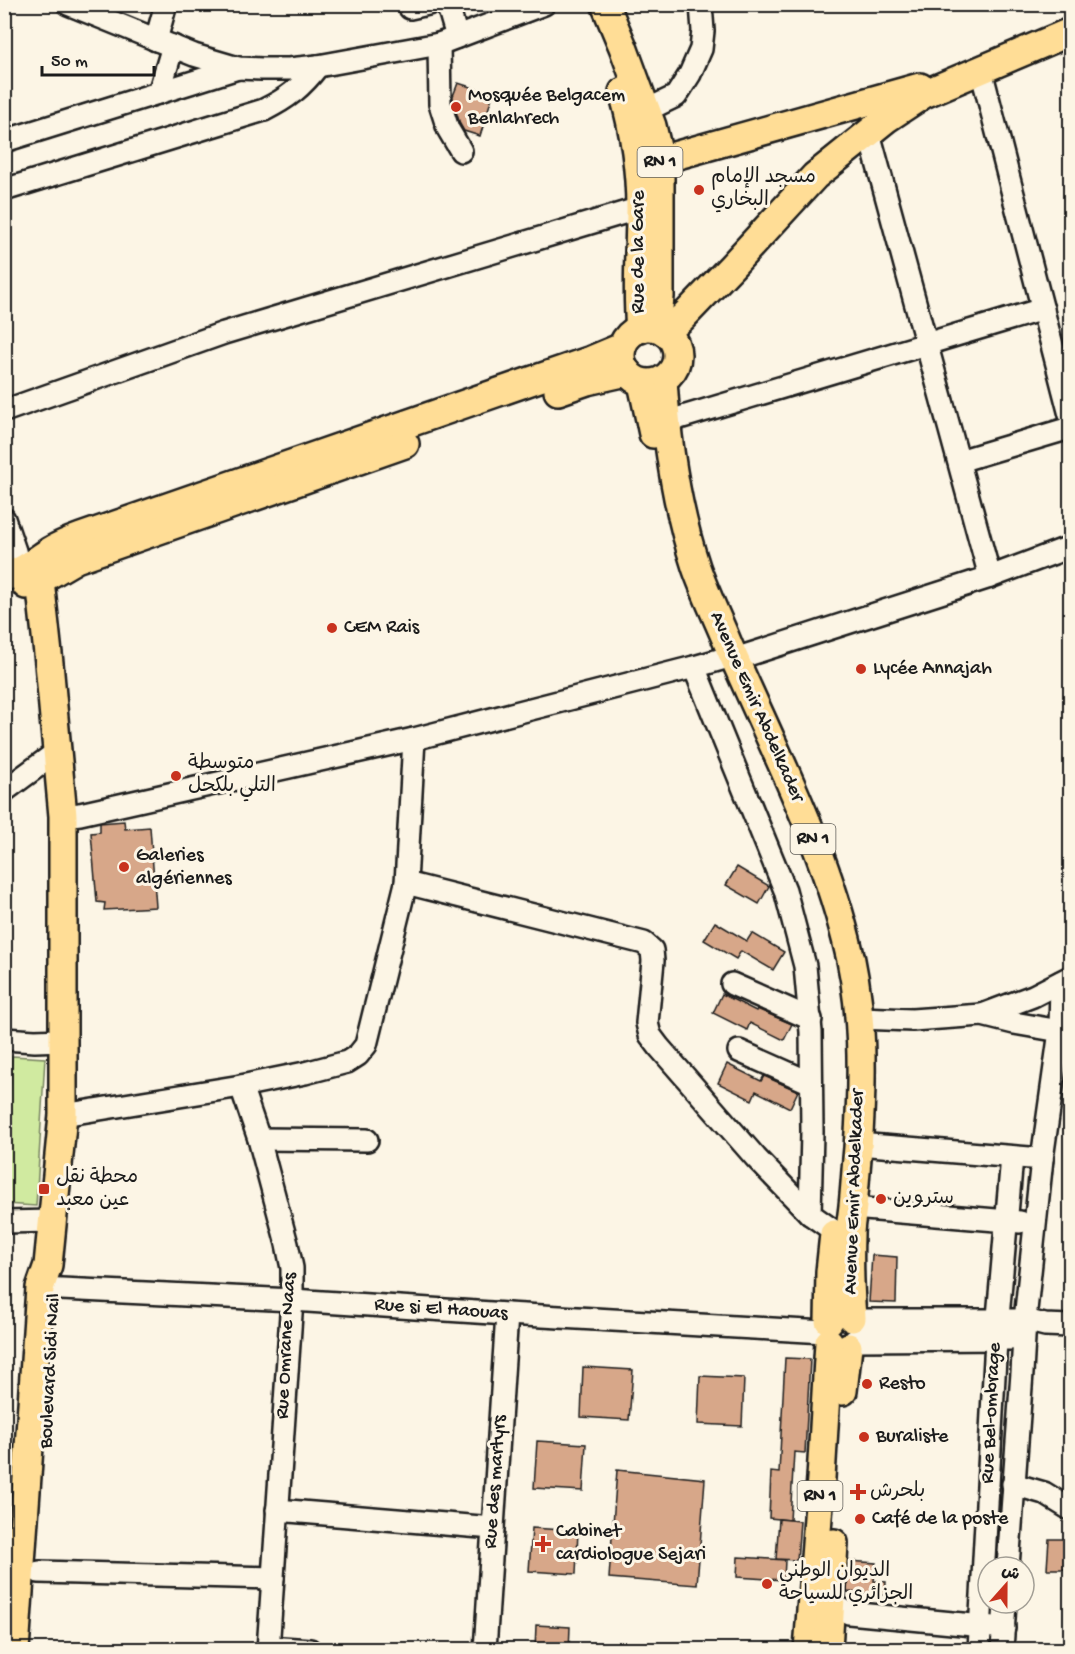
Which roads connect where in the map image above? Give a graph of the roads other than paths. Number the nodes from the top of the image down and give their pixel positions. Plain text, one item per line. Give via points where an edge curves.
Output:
1 (68, 4) edge
2 (166, 4) edge
3 (444, 4) edge
4 (544, 4) edge
5 (588, 4) edge
6 (605, 4) edge
7 (701, 4) edge
8 (1071, 32) edge
9 (448, 41) junction
10 (164, 43) junction
11 (318, 66) junction
12 (238, 68) junction
13 (981, 70) junction
14 (159, 93) junction
15 (647, 110) junction
16 (869, 133) junction
17 (4, 141) edge
18 (461, 151) dead end
19 (660, 160) junction
20 (4, 190) edge
21 (640, 208) junction
22 (1043, 309) junction
23 (926, 343) junction
24 (649, 354) junction
25 (4, 411) edge
26 (1071, 416) edge
27 (666, 422) junction
28 (1071, 428) edge
29 (959, 461) junction
30 (4, 519) edge
31 (1071, 547) edge
32 (21, 577) edge
33 (990, 577) junction
34 (728, 659) junction
35 (694, 668) junction
36 (414, 739) junction
37 (58, 751) junction
38 (5, 792) edge
39 (63, 816) junction
40 (406, 883) junction
41 (1066, 980) edge
42 (732, 984) dead end
43 (982, 1015) junction
44 (859, 1018) junction
45 (810, 1019) junction
46 (1060, 1031) junction
47 (4, 1039) edge
48 (63, 1040) junction
49 (739, 1051) dead end
50 (811, 1083) junction
51 (241, 1086) junction
52 (63, 1115) junction
53 (259, 1139) junction
54 (366, 1140) dead end
55 (858, 1144) junction
56 (1012, 1157) junction
57 (1042, 1159) junction
58 (810, 1214) junction
59 (53, 1221) junction
60 (1006, 1221) junction
61 (4, 1222) edge
62 (1036, 1223) junction
63 (846, 1224) junction
64 (49, 1280) junction
65 (292, 1300) junction
66 (507, 1314) junction
67 (1071, 1326) edge
68 (1024, 1329) junction
69 (997, 1330) junction
70 (841, 1331) junction
71 (1013, 1484) junction
72 (1071, 1509) edge
73 (277, 1510) junction
74 (493, 1528) junction
75 (14, 1536) edge
76 (1009, 1555) edge
77 (39, 1572) junction
78 (273, 1578) junction
79 (11, 1607) edge
80 (827, 1611) junction
81 (1005, 1615) edge
82 (980, 1626) junction
83 (1004, 1628) junction
84 (268, 1648) edge
85 (15, 1650) edge
86 (34, 1650) edge
87 (310, 1650) edge
88 (484, 1650) edge
89 (808, 1650) edge
90 (828, 1650) edge
91 (979, 1650) edge
92 (1002, 1650) edge

1 - 10 street
2 - 10 street
3 - 9 street via 450,13
4 - 9 street
5 - 21 main road, Rue de la Gare / RN 1 via 619,75 632,122
6 - 15 main road, Rue de la Gare / RN 1
7 - 15 street via 701,49 690,74 676,96
8 - 13 main road
9 - 11 street
9 - 18 street via 440,104
10 - 12 street
10 - 14 street
11 - 12 street
11 - 20 street via 295,92 264,110
12 - 14 street
13 - 16 main road via 924,94
13 - 19 main road
13 - 22 street
14 - 17 street
15 - 19 main road, Rue de la Gare / RN 1
16 - 23 street
16 - 24 main road via 815,176
19 - 24 main road, Rue de la Gare / RN 1 via 660,297
21 - 24 main road, Rue de la Gare / RN 1 via 638,306
21 - 25 street via 224,333
22 - 23 street
22 - 26 street
23 - 27 street
23 - 29 street
24 - 27 main road, Avenue Emir Abdelkader / RN 1
24 - 32 main road via 591,360 81,537 65,543
24 - 34 main road, Avenue Emir Abdelkader / RN 1 via 667,514 693,589
27 - 34 main road, Avenue Emir Abdelkader / RN 1 via 677,497 696,568
28 - 29 street
29 - 33 street
30 - 32 street
31 - 33 street
32 - 37 main road
33 - 34 street
34 - 35 street
34 - 44 main road, Avenue Emir Abdelkader / RN 1 via 815,843 847,940
34 - 63 main road, Avenue Emir Abdelkader / RN 1 via 820,901 832,946 843,1019
35 - 36 street
35 - 45 street via 785,890 805,966
36 - 39 street
36 - 40 street
37 - 38 street
37 - 39 main road
39 - 48 main road
40 - 51 street via 366,1045 358,1055 347,1062
40 - 58 street via 644,943 652,950 653,961 647,1023 650,1035
41 - 43 street
41 - 46 street, Rue Bel-ombrage
42 - 45 street
43 - 44 street via 912,1020
43 - 46 street
44 - 55 main road, Avenue Emir Abdelkader / RN 1
45 - 50 street
46 - 57 street, Rue Bel-ombrage
47 - 48 street
48 - 52 main road
49 - 50 street
50 - 58 street
51 - 52 street
51 - 53 street, Rue Omrane Naas
52 - 59 main road
53 - 54 street
53 - 65 street, Rue Omrane Naas via 292,1268
55 - 56 street
55 - 63 main road, Avenue Emir Abdelkader / RN 1
56 - 57 street
56 - 60 street, Rue Bel-ombrage
57 - 62 street, Rue Bel-ombrage
58 - 63 street
59 - 61 street
59 - 64 main road
60 - 62 street
60 - 63 street
60 - 69 street, Rue Bel-ombrage
62 - 68 street, Rue Bel-ombrage
63 - 70 main road, Avenue Emir Abdelkader / RN 1 via 830,1272
64 - 65 street, Rue si El Haouas
64 - 75 main road, Boulevard Sidi Nail
64 - 77 main road, Boulevard Sidi Nail
65 - 66 street, Rue si El Haouas
65 - 73 street, Rue Omrane Naas
66 - 70 street, Rue si El Haouas
66 - 74 street, Rue des martyrs
67 - 68 street
68 - 69 street, Rue si El Haouas
68 - 71 street, Rue Bel-ombrage
69 - 70 street, Rue si El Haouas
69 - 82 street, Rue Bel-ombrage
70 - 80 main road, Avenue Emir Abdelkader / RN 1 via 841,1412
71 - 72 street via 1044,1493
71 - 76 street, Rue Bel-ombrage
73 - 74 street
73 - 78 street, Rue Omrane Naas
74 - 88 street, Rue des martyrs
75 - 79 main road, Boulevard Sidi Nail
77 - 78 street
77 - 86 main road, Boulevard Sidi Nail
78 - 84 street, Rue Omrane Naas
79 - 85 main road, Boulevard Sidi Nail
80 - 82 street
80 - 89 main road, Avenue Emir Abdelkader / RN 1
80 - 90 main road, Avenue Emir Abdelkader / RN 1
81 - 83 street
82 - 83 street
82 - 91 street, Rue Bel-ombrage
83 - 92 street
84 - 87 street

